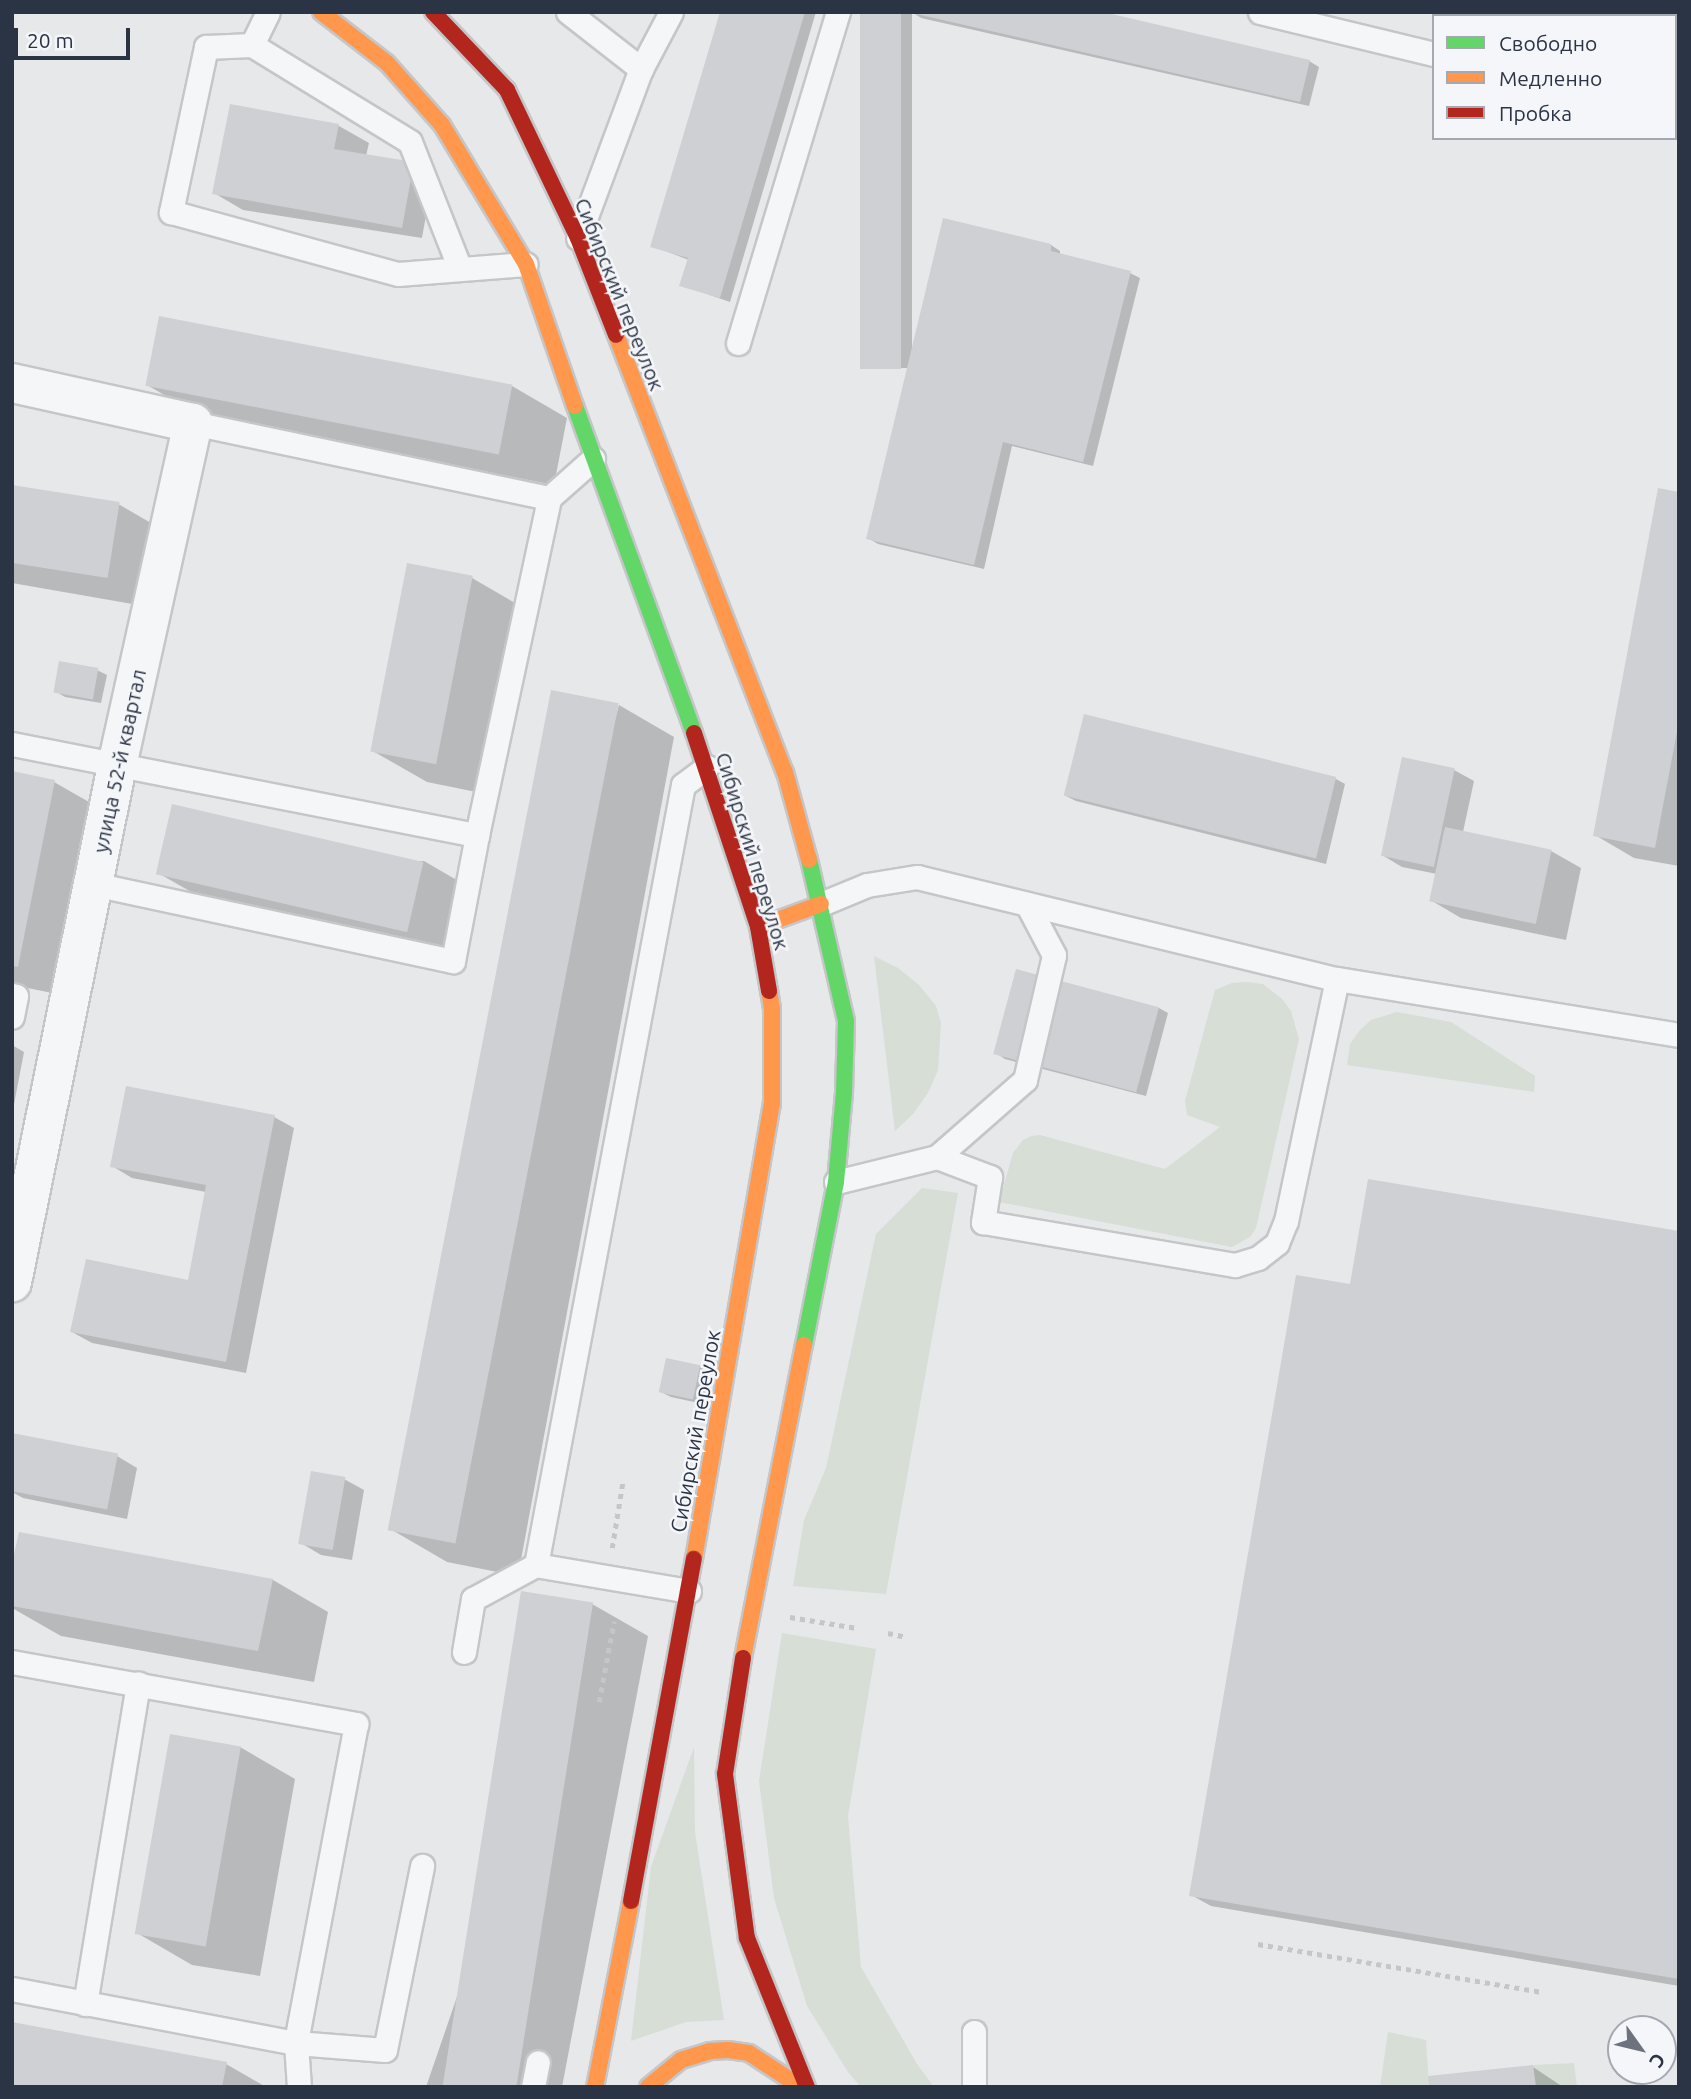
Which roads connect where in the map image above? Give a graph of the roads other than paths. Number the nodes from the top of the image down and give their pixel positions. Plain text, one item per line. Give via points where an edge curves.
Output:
1 (268, 12) edge
2 (321, 12) edge
3 (433, 12) edge
4 (568, 12) edge
5 (671, 12) edge
6 (838, 12) edge
7 (1260, 12) edge
8 (252, 45) junction
9 (1432, 54) edge
10 (641, 69) junction
11 (573, 240) junction
12 (531, 261) junction
13 (460, 269) junction
14 (738, 343) dead end
15 (12, 383) edge
16 (193, 423) junction
17 (593, 459) junction
18 (549, 498) junction
19 (12, 744) edge
20 (117, 766) junction
21 (707, 767) junction
22 (477, 835) junction
23 (93, 884) junction
24 (821, 904) junction
25 (1027, 904) junction
26 (758, 927) junction
27 (1337, 979) junction
28 (12, 995) edge
29 (12, 1017) edge
30 (1679, 1035) edge
31 (937, 1157) junction
32 (835, 1182) junction
33 (12, 1282) edge
34 (536, 1565) junction
35 (689, 1591) junction
36 (464, 1652) dead end
37 (12, 1662) edge
38 (138, 1683) junction
39 (422, 1866) dead end
40 (12, 1989) edge
41 (85, 2004) junction
42 (974, 2032) dead end
43 (296, 2043) junction
44 (538, 2062) dead end
45 (299, 2087) edge
46 (533, 2087) edge
47 (596, 2087) edge
48 (648, 2087) edge
49 (801, 2087) edge
50 (807, 2087) edge
51 (974, 2087) edge

1 - 8 lane
2 - 12 main road, Сибирский переулок via 387,62 442,125
3 - 11 main road, Сибирский переулок via 507,90
4 - 10 lane
5 - 10 lane
6 - 14 lane
7 - 9 lane
8 - 13 lane via 410,142
8 - 13 lane via 206,47 171,212 398,274
10 - 11 lane
11 - 24 main road, Сибирский переулок via 785,772
12 - 13 lane
12 - 17 main road, Сибирский переулок
15 - 16 street
16 - 18 lane
16 - 20 street, улица 52-й квартал
17 - 18 lane
17 - 21 main road, Сибирский переулок
18 - 22 lane
19 - 20 lane
20 - 22 lane
20 - 23 street, улица 52-й квартал
21 - 26 main road, Сибирский переулок
21 - 34 lane via 683,785
22 - 23 lane via 453,961
23 - 33 street, улица 52-й квартал
24 - 25 lane via 867,885 917,877
24 - 26 main road
24 - 32 main road, Сибирский переулок via 846,1021
25 - 27 lane
25 - 31 lane via 1054,955 1025,1080
26 - 35 main road, Сибирский переулок via 772,1009 772,1104
27 - 30 lane
27 - 31 lane via 1286,1221 1277,1242 1258,1258 1234,1265 982,1222 990,1177
28 - 29 lane via 16,996
31 - 32 lane
32 - 50 main road, Сибирский переулок via 745,1645 725,1774 747,1938
34 - 35 lane
34 - 36 lane via 474,1599
35 - 47 main road, Сибирский переулок
37 - 38 lane
38 - 41 lane
38 - 43 lane via 356,1724
39 - 43 lane via 385,2050
40 - 41 lane
41 - 43 lane
42 - 51 lane
43 - 45 lane
44 - 46 lane
48 - 49 main road via 681,2060 728,2050 748,2053

